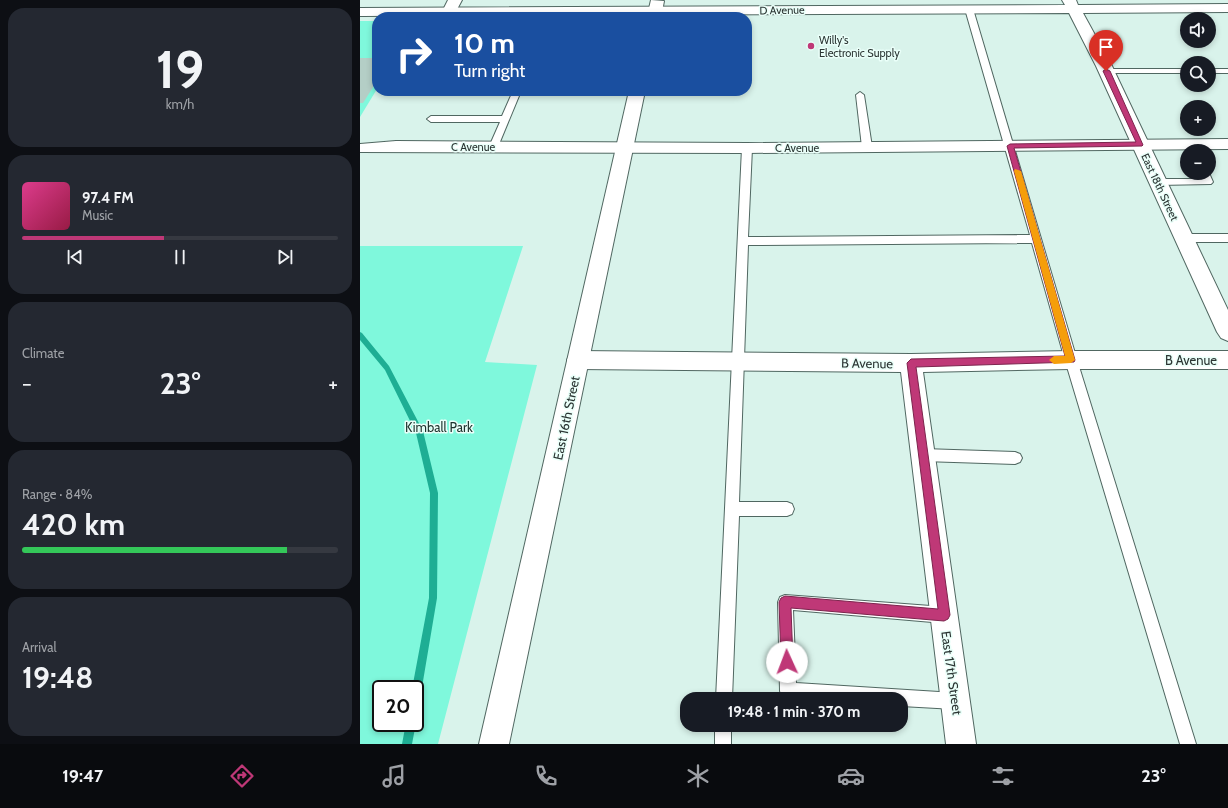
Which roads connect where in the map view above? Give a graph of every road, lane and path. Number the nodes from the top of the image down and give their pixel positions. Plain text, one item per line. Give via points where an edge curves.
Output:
1 (1071, 4) edge
2 (452, 6) edge
3 (656, 7) edge
4 (1228, 8) edge
5 (969, 9) junction
6 (360, 12) edge
7 (1106, 71) junction
8 (1180, 71) edge
9 (1216, 71) edge
10 (1228, 71) edge
11 (860, 95) dead end
12 (514, 96) edge
13 (637, 96) edge
14 (505, 119) junction
15 (431, 120) dead end
16 (1228, 144) edge
17 (1140, 145) junction
18 (1216, 145) edge
19 (1010, 146) junction
20 (494, 147) junction
21 (867, 147) junction
22 (1180, 147) edge
23 (365, 148) dead end
24 (625, 148) junction
25 (747, 148) junction
26 (1207, 180) edge
27 (1158, 182) junction
28 (1184, 238) junction
29 (1228, 238) edge
30 (1037, 239) junction
31 (743, 241) junction
32 (1228, 332) edge
33 (578, 360) junction
34 (1071, 360) junction
35 (1228, 360) edge
36 (738, 361) junction
37 (911, 363) junction
38 (924, 455) junction
39 (1015, 458) dead end
40 (732, 509) junction
41 (787, 509) dead end
42 (944, 615) junction
43 (724, 692) edge
44 (955, 701) junction
45 (723, 732) edge
46 (494, 744) edge
47 (723, 744) edge
48 (961, 744) edge
49 (1188, 744) edge

1 - 4 street, D Avenue
1 - 5 street, D Avenue
1 - 7 street, East 18th Street
2 - 3 street, D Avenue
2 - 6 street, D Avenue
3 - 5 street, D Avenue
5 - 19 lane
7 - 8 lane
7 - 17 street, East 18th Street
9 - 10 lane
11 - 21 lane
12 - 14 lane
13 - 24 street, East 16th Street
14 - 15 lane
14 - 20 lane
16 - 18 street, C Avenue
17 - 19 street, C Avenue
17 - 22 street, C Avenue
17 - 27 street, East 18th Street
19 - 21 street, C Avenue
19 - 30 lane
20 - 23 street, C Avenue
20 - 24 street, C Avenue
21 - 25 street, C Avenue
24 - 25 street, C Avenue
24 - 33 street, East 16th Street
25 - 31 lane
26 - 27 lane via 1208,182
27 - 28 street, East 18th Street
28 - 29 lane
28 - 32 street, East 18th Street
30 - 31 lane
30 - 34 lane
31 - 36 lane
33 - 36 street, B Avenue
33 - 46 street, East 16th Street
34 - 35 street, B Avenue
34 - 37 street, B Avenue
34 - 49 lane
36 - 37 street, B Avenue
36 - 40 lane
37 - 38 street, East 17th Street
38 - 39 lane
38 - 42 street, East 17th Street
40 - 41 lane
40 - 43 lane
42 - 44 street, East 17th Street
42 - 44 lane via 785,602 788,691
44 - 48 street, East 17th Street
45 - 47 lane

